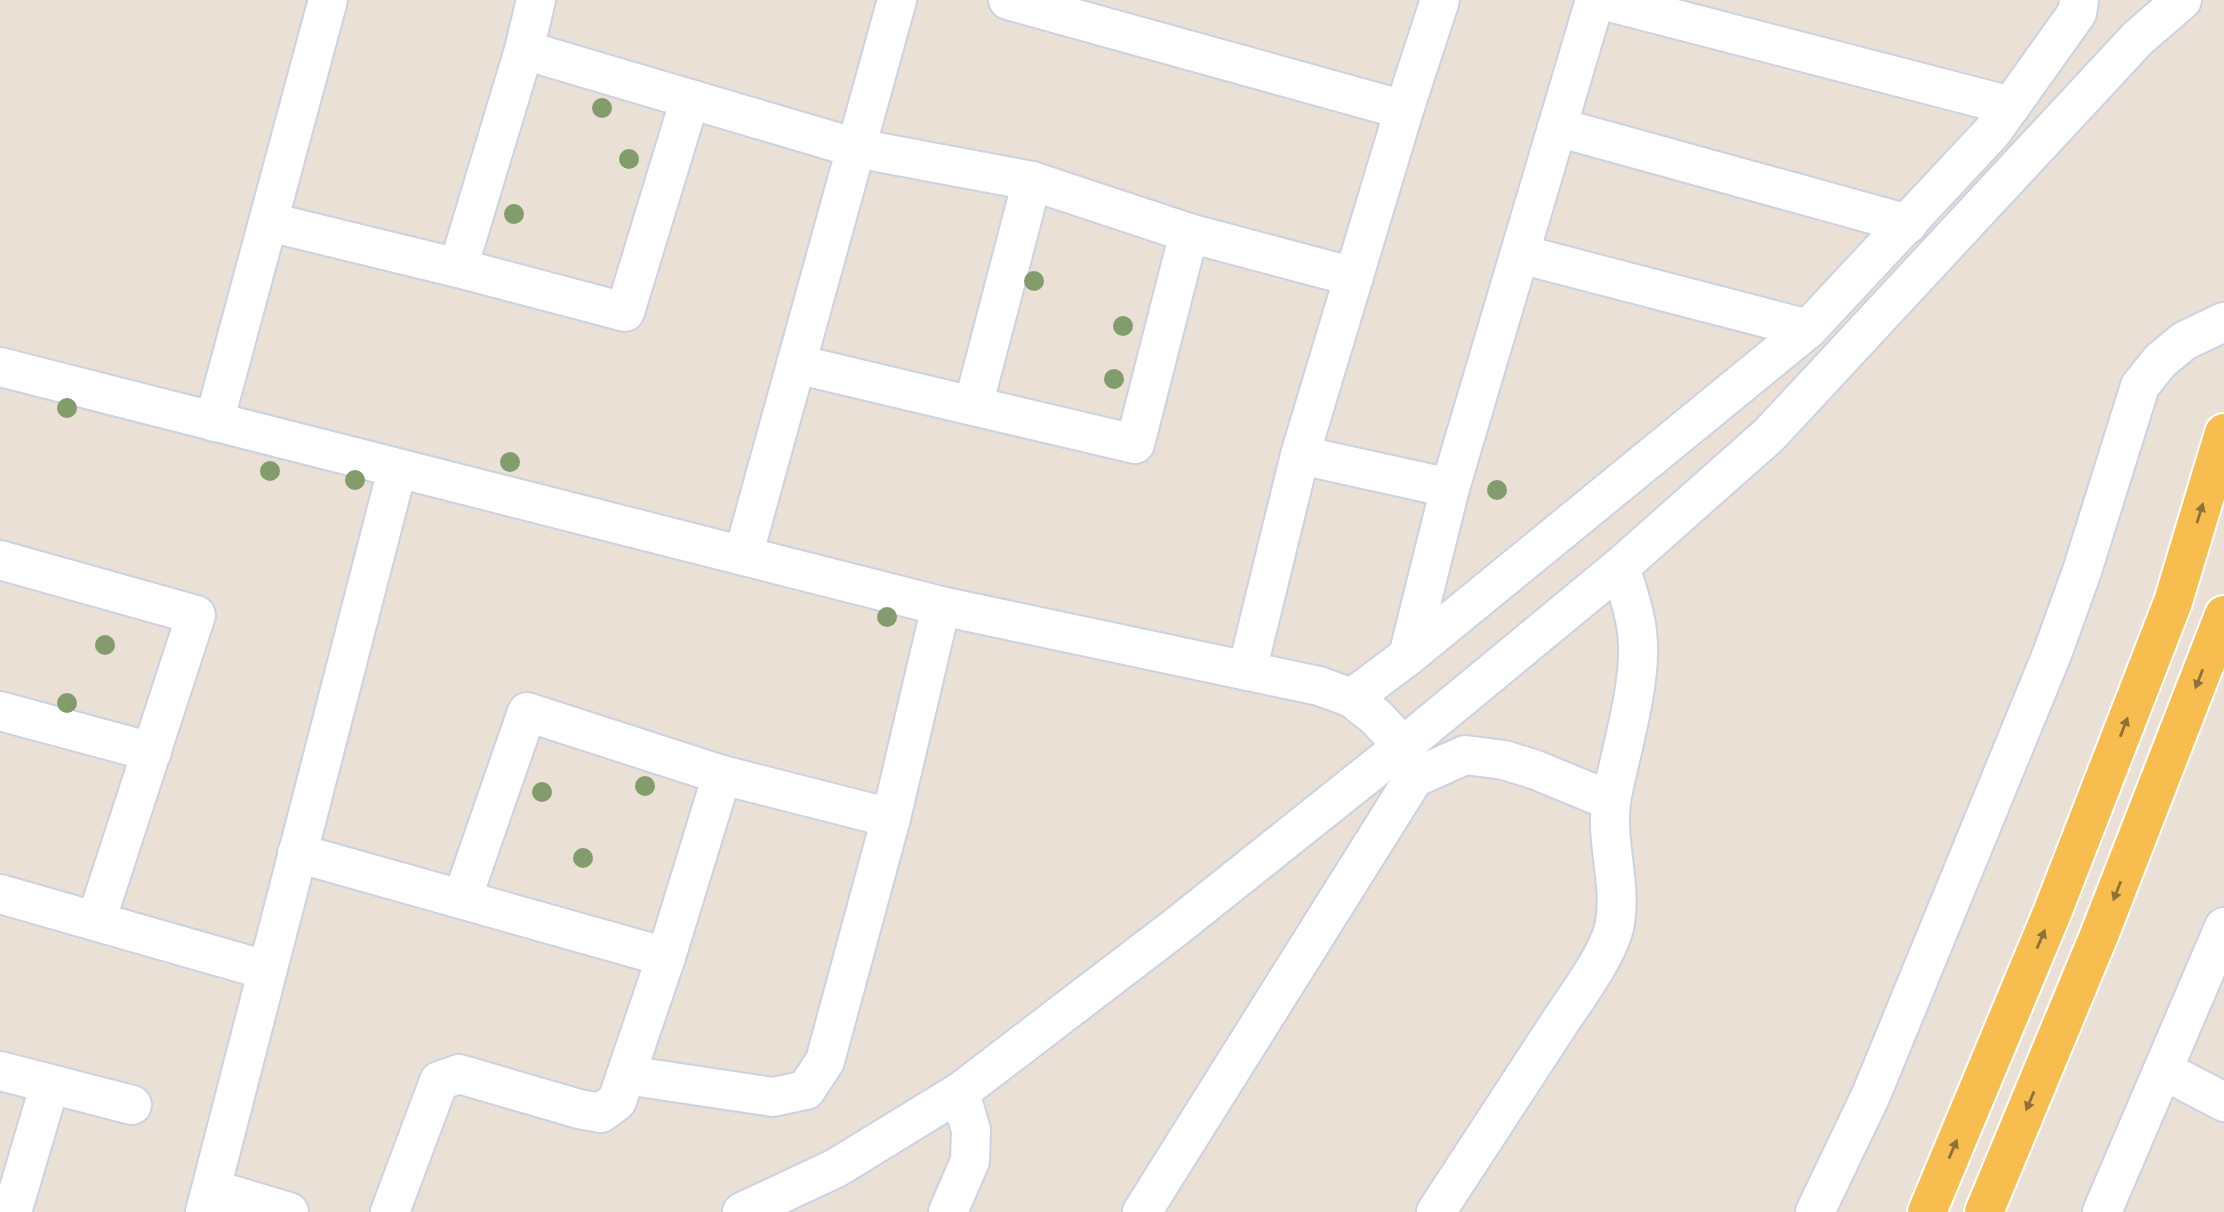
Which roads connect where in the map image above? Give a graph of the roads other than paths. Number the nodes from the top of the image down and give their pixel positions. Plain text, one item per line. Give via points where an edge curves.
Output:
1 (328, 0) edge
2 (536, 0) edge
3 (897, 0) edge
4 (1008, 0) edge
5 (1440, 0) edge
6 (1595, 0) edge
7 (1602, 0) edge
8 (2079, 0) edge
9 (2182, 0) edge
10 (1065, 8) edge
11 (524, 50) junction
12 (690, 99) junction
13 (2011, 106) junction
14 (1404, 110) junction
15 (1557, 127) junction
16 (856, 148) junction
17 (1032, 181) junction
18 (269, 222) junction
19 (1908, 224) junction
20 (1189, 233) junction
21 (1520, 254) junction
22 (458, 268) junction
23 (1354, 277) junction
24 (2224, 322) edge
25 (1808, 329) junction
26 (796, 364) junction
27 (2, 375) edge
28 (972, 406) junction
29 (214, 422) junction
30 (2224, 433) edge
31 (1300, 455) junction
32 (397, 470) junction
33 (1450, 488) junction
34 (743, 556) junction
35 (0, 560) edge
36 (1620, 567) junction
37 (941, 606) junction
38 (2224, 615) edge
39 (1408, 656) junction
40 (1247, 671) junction
41 (1352, 698) junction
42 (0, 711) edge
43 (152, 751) junction
44 (1408, 762) junction
45 (722, 775) junction
46 (1611, 801) junction
47 (891, 818) junction
48 (297, 852) junction
49 (0, 894) edge
50 (462, 899) junction
51 (96, 921) junction
52 (2224, 927) edge
53 (666, 957) junction
54 (266, 970) junction
55 (2163, 1070) junction
56 (0, 1071) edge
57 (626, 1075) junction
58 (50, 1084) junction
59 (960, 1092) junction
60 (2224, 1101) edge
61 (132, 1105) dead end
62 (209, 1200) edge
63 (12, 1212) edge
64 (289, 1212) edge
65 (390, 1212) edge
66 (742, 1212) edge
67 (948, 1212) edge
68 (1142, 1212) edge
69 (1436, 1212) edge
70 (1815, 1212) edge
71 (1927, 1212) edge
72 (1984, 1212) edge
73 (2102, 1212) edge

1 - 18 street
2 - 11 street
3 - 16 street
4 - 10 street
5 - 14 street
6 - 15 street
7 - 13 street
8 - 13 street via 2077,13
9 - 36 street via 2138,38 1769,435
10 - 14 street
11 - 12 street
11 - 22 street
12 - 16 street
12 - 22 street via 625,312
13 - 19 street
14 - 23 street
15 - 19 street
15 - 21 street
16 - 17 street
16 - 26 street
17 - 20 street
17 - 28 street
18 - 22 street
18 - 29 street
19 - 25 street
20 - 23 street
20 - 28 street via 1135,444
21 - 25 street
21 - 33 street
23 - 31 street
24 - 70 street via 2183,341 2140,386 2052,654 1871,1095
25 - 39 street
26 - 28 street
26 - 34 street
27 - 29 street
29 - 32 street
71 -> 30 main road via 2052,913 2173,602
31 - 33 street
31 - 40 street
32 - 34 street
32 - 48 street
33 - 39 street
34 - 37 street
35 - 43 street via 196,615
36 - 44 street
36 - 46 street via 1639,645
37 - 40 street
37 - 47 street
38 -> 72 main road via 2100,933
39 - 41 street
40 - 41 street
41 - 44 street via 1376,717
42 - 43 street
43 - 51 street
44 - 46 street via 1465,755 1504,760
44 - 59 street via 1176,927
44 - 68 street
45 - 47 street
45 - 50 street via 527,712
45 - 53 street
46 - 69 street via 1615,924 1604,951
47 - 57 street via 825,1061 806,1090 773,1097
48 - 50 street
48 - 54 street
49 - 51 street
50 - 53 street
51 - 54 street
52 - 55 street
53 - 57 street
54 - 62 street
55 - 60 street
55 - 73 street
56 - 58 street
57 - 65 street via 617,1101 601,1113 459,1074 439,1081
58 - 61 street
58 - 63 street
59 - 66 street via 836,1167
59 - 67 street via 971,1130 971,1161
62 - 64 street

